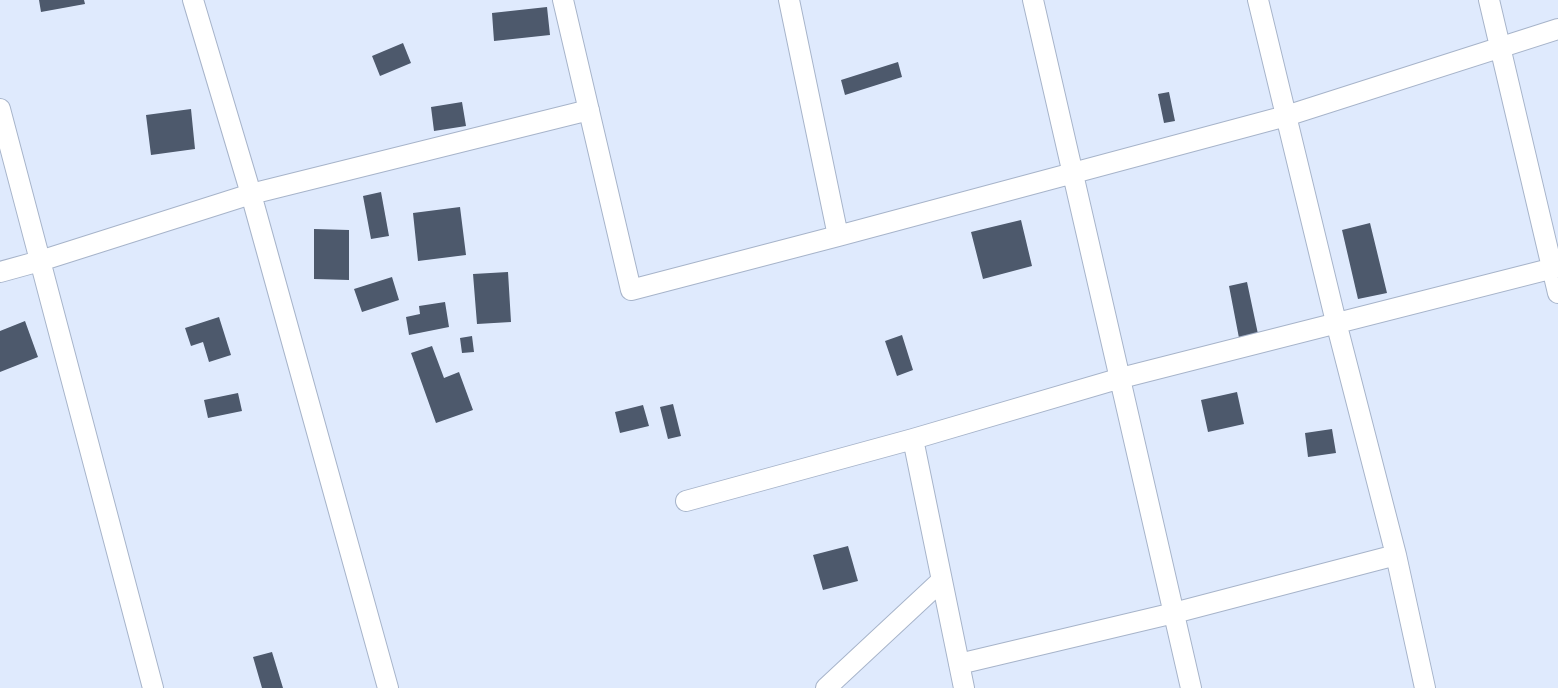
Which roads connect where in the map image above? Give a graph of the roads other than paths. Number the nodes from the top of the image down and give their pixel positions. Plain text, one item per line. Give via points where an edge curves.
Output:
1 (194, 0) edge
2 (563, 0) edge
3 (789, 0) edge
4 (1033, 0) edge
5 (1258, 0) edge
6 (1489, 0) edge
7 (1558, 29) edge
8 (1500, 46) junction
9 (0, 109) edge
10 (589, 110) junction
11 (1286, 116) junction
12 (1073, 172) junction
13 (251, 194) junction
14 (838, 236) junction
15 (40, 261) junction
16 (1555, 268) edge
17 (0, 272) edge
18 (1558, 293) edge
19 (1336, 322) junction
20 (1121, 378) junction
21 (913, 440) junction
22 (686, 501) dead end
23 (1396, 555) junction
24 (942, 580) junction
25 (1174, 613) junction
26 (959, 664) junction
27 (153, 688) edge
28 (388, 688) edge
29 (826, 688) edge
30 (964, 688) edge
31 (1191, 688) edge
32 (1425, 688) edge

1 - 13 street
2 - 10 street
3 - 14 street
4 - 12 street
5 - 11 street
6 - 8 street
7 - 8 street
8 - 11 street
8 - 16 street
9 - 15 street
10 - 13 street
10 - 14 street via 631,290
11 - 12 street
11 - 19 street
12 - 14 street
12 - 20 street
13 - 15 street
13 - 28 street
15 - 17 street
15 - 27 street
16 - 18 street
16 - 19 street
19 - 20 street
19 - 23 street
20 - 21 street
20 - 25 street
21 - 22 street
21 - 24 street
23 - 25 street
23 - 32 street
24 - 26 street
24 - 29 street
25 - 26 street
25 - 31 street
26 - 30 street

